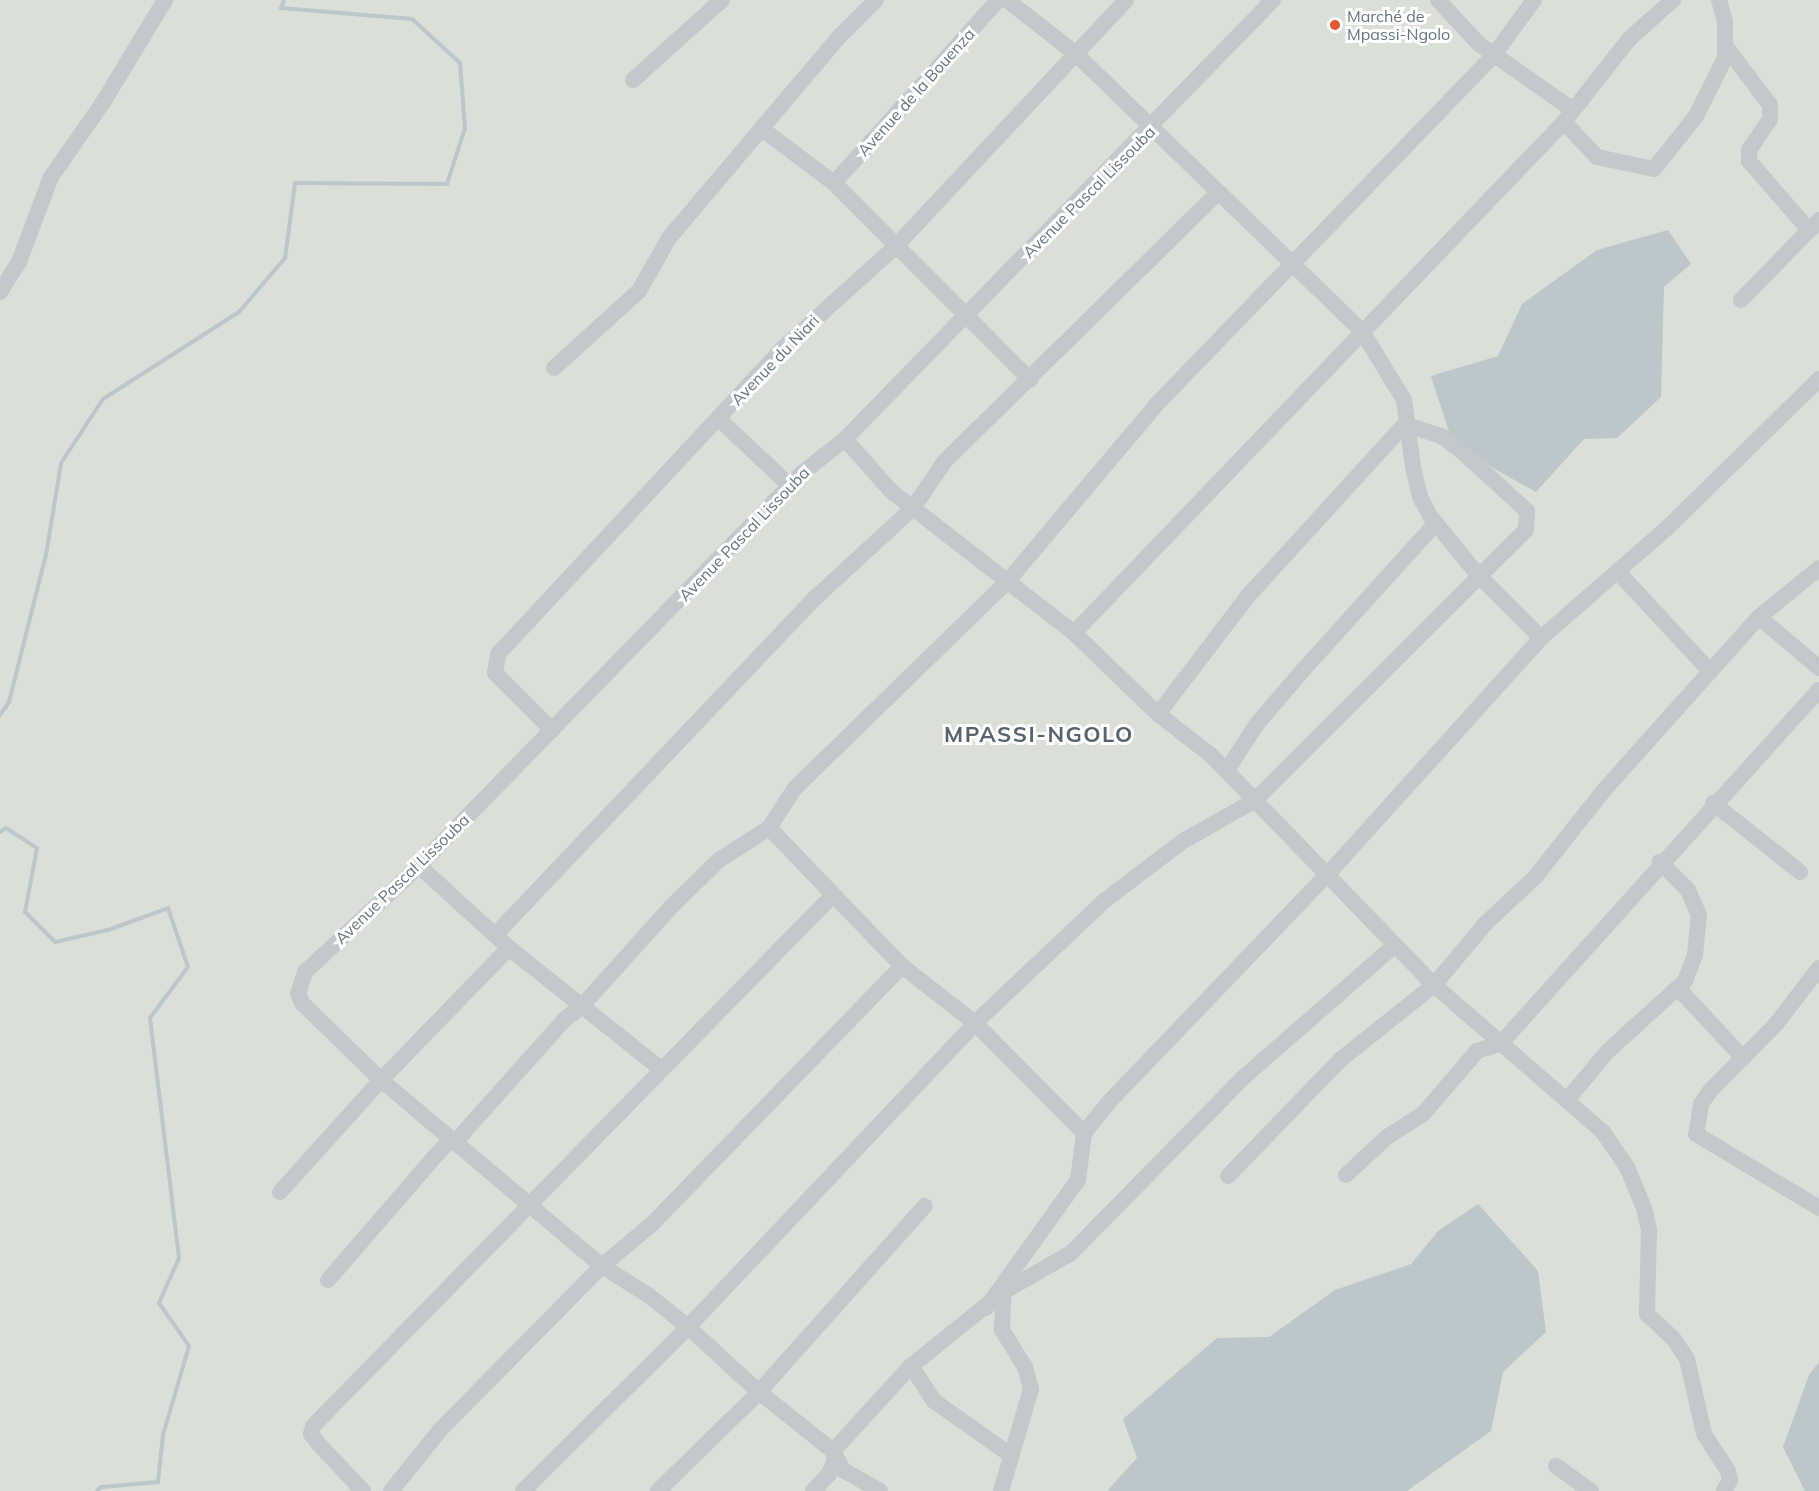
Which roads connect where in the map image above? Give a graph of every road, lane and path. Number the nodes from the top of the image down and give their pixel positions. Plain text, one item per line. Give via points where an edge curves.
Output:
1 (165, 0) edge
2 (722, 0) edge
3 (876, 0) edge
4 (998, 0) edge
5 (1007, 0) edge
6 (1126, 0) edge
7 (1273, 0) edge
8 (1438, 0) edge
9 (1534, 0) edge
10 (1673, 0) edge
11 (1719, 0) edge
12 (1727, 48) junction
13 (1076, 54) junction
14 (1494, 55) junction
15 (633, 80) dead end
16 (1568, 116) junction
17 (1152, 128) junction
18 (762, 129) junction
19 (834, 183) junction
20 (1218, 193) junction
21 (1814, 225) edge
22 (895, 247) junction
23 (1293, 261) junction
24 (0, 292) edge
25 (1741, 300) dead end
26 (965, 316) junction
27 (1362, 331) junction
28 (554, 368) dead end
29 (1819, 379) edge
30 (1030, 380) junction
31 (719, 419) junction
32 (1405, 424) junction
33 (845, 439) junction
34 (789, 486) junction
35 (913, 508) junction
36 (1436, 523) junction
37 (1819, 568) edge
38 (1617, 571) junction
39 (1478, 575) junction
40 (1007, 582) junction
41 (1759, 617) junction
42 (1074, 633) junction
43 (1541, 638) junction
44 (1819, 668) edge
45 (1710, 671) junction
46 (1819, 690) edge
47 (1158, 714) junction
48 (552, 730) junction
49 (1227, 770) junction
50 (1254, 801) junction
51 (1713, 803) junction
52 (768, 828) junction
53 (1660, 862) junction
54 (419, 866) junction
55 (1800, 872) dead end
56 (1328, 875) junction
57 (832, 896) junction
58 (495, 935) junction
59 (1394, 946) junction
60 (509, 948) junction
61 (902, 966) junction
62 (1819, 968) edge
63 (1434, 985) junction
64 (1678, 988) junction
65 (581, 1007) junction
66 (975, 1023) junction
67 (1501, 1043) junction
68 (1743, 1058) junction
69 (660, 1068) junction
70 (381, 1080) junction
71 (1567, 1100) junction
72 (1084, 1133) junction
73 (456, 1142) junction
74 (1346, 1175) dead end
75 (1228, 1176) dead end
76 (280, 1192) dead end
77 (531, 1205) junction
78 (925, 1206) dead end
79 (1819, 1208) edge
80 (602, 1266) junction
81 (328, 1280) dead end
82 (1003, 1292) junction
83 (986, 1308) junction
84 (688, 1327) junction
85 (911, 1366) junction
86 (759, 1392) junction
87 (833, 1451) junction
88 (1012, 1455) junction
89 (1556, 1466) dead end
90 (363, 1491) edge
91 (391, 1491) edge
92 (523, 1491) edge
93 (658, 1491) edge
94 (813, 1491) edge
95 (880, 1491) edge
96 (1001, 1491) edge
97 (1591, 1491) edge
98 (1724, 1491) edge

1 - 24 street via 102,104 51,177 19,262
2 - 15 street
3 - 18 street via 840,36
4 - 19 street, Avenue de la Bouenza
5 - 13 street
6 - 13 street, Avenue du Niari
7 - 17 street, Avenue Pascal Lissouba
8 - 14 street via 1465,31
9 - 14 street
10 - 16 street via 1616,53
11 - 12 street
12 - 16 street via 1696,116 1654,169 1597,157
12 - 21 street via 1770,105 1770,119 1749,150 1749,161
13 - 17 street
13 - 22 street, Avenue du Niari
14 - 16 street
14 - 23 street
16 - 27 street
17 - 20 street
17 - 26 street, Avenue Pascal Lissouba
18 - 19 street
18 - 28 street via 669,238 639,291
19 - 22 street
20 - 23 street
20 - 30 street
21 - 25 street
22 - 26 street
22 - 31 street, Avenue du Niari via 782,349
23 - 27 street
23 - 40 street via 1155,406
26 - 30 street
26 - 33 street, Avenue Pascal Lissouba
27 - 32 street via 1404,400
27 - 42 street
29 - 38 street via 1667,528
30 - 35 street via 945,460
31 - 34 street
31 - 48 street, Avenue du Niari via 498,654 495,673
32 - 36 street via 1419,497
32 - 39 street via 1441,436 1529,517 1526,530
32 - 47 street via 1247,597
33 - 34 street, Avenue Pascal Lissouba
33 - 35 street via 873,474
34 - 48 street, Avenue Pascal Lissouba
35 - 40 street via 941,526
35 - 58 street via 814,599
36 - 39 street
36 - 49 street via 1257,724
37 - 41 street
38 - 43 street
38 - 45 street
39 - 43 street
39 - 50 street
40 - 42 street
40 - 52 street via 795,788
41 - 44 street
41 - 45 street
42 - 47 street
43 - 56 street
45 - 63 street via 1605,789 1535,877 1485,924
46 - 51 street
47 - 49 street
48 - 54 street, Avenue Pascal Lissouba
49 - 50 street
50 - 56 street
50 - 66 street via 1183,841 1104,901
51 - 53 street
51 - 55 street
52 - 57 street
52 - 65 street via 719,860
53 - 64 street via 1688,890 1700,915 1695,955
53 - 67 street
54 - 58 street
54 - 70 street, Avenue Pascal Lissouba via 305,972 298,994 302,1003
56 - 59 street
56 - 72 street
57 - 61 street
57 - 69 street
58 - 60 street
59 - 63 street
59 - 82 street via 1245,1076 1071,1253
60 - 65 street
60 - 70 street
61 - 66 street
61 - 80 street via 653,1223
62 - 68 street via 1776,1024
63 - 67 street
63 - 75 street via 1340,1060
64 - 68 street
64 - 71 street via 1609,1050
65 - 69 street
65 - 73 street via 565,1019
66 - 72 street
66 - 84 street
67 - 71 street
67 - 74 street via 1477,1051 1423,1114 1387,1137
68 - 79 street via 1701,1104 1696,1134
69 - 77 street
70 - 73 street
70 - 76 street
71 - 98 street via 1603,1132 1627,1167 1644,1208 1649,1230 1647,1314 1673,1338 1687,1359 1704,1434 1728,1471 1730,1480
72 - 83 street via 1078,1180
73 - 77 street
73 - 81 street via 449,1142 438,1153
77 - 80 street
77 - 90 street via 314,1426 311,1434 317,1442
78 - 86 street
80 - 84 street
80 - 91 street via 440,1430
82 - 83 street
82 - 88 street via 1002,1330 1025,1367 1031,1389
83 - 85 street
84 - 86 street
84 - 92 street
85 - 87 street
85 - 88 street via 934,1401
86 - 87 street
86 - 93 street
87 - 94 street via 835,1460 829,1474
87 - 95 street via 843,1470
88 - 96 street
89 - 97 street

